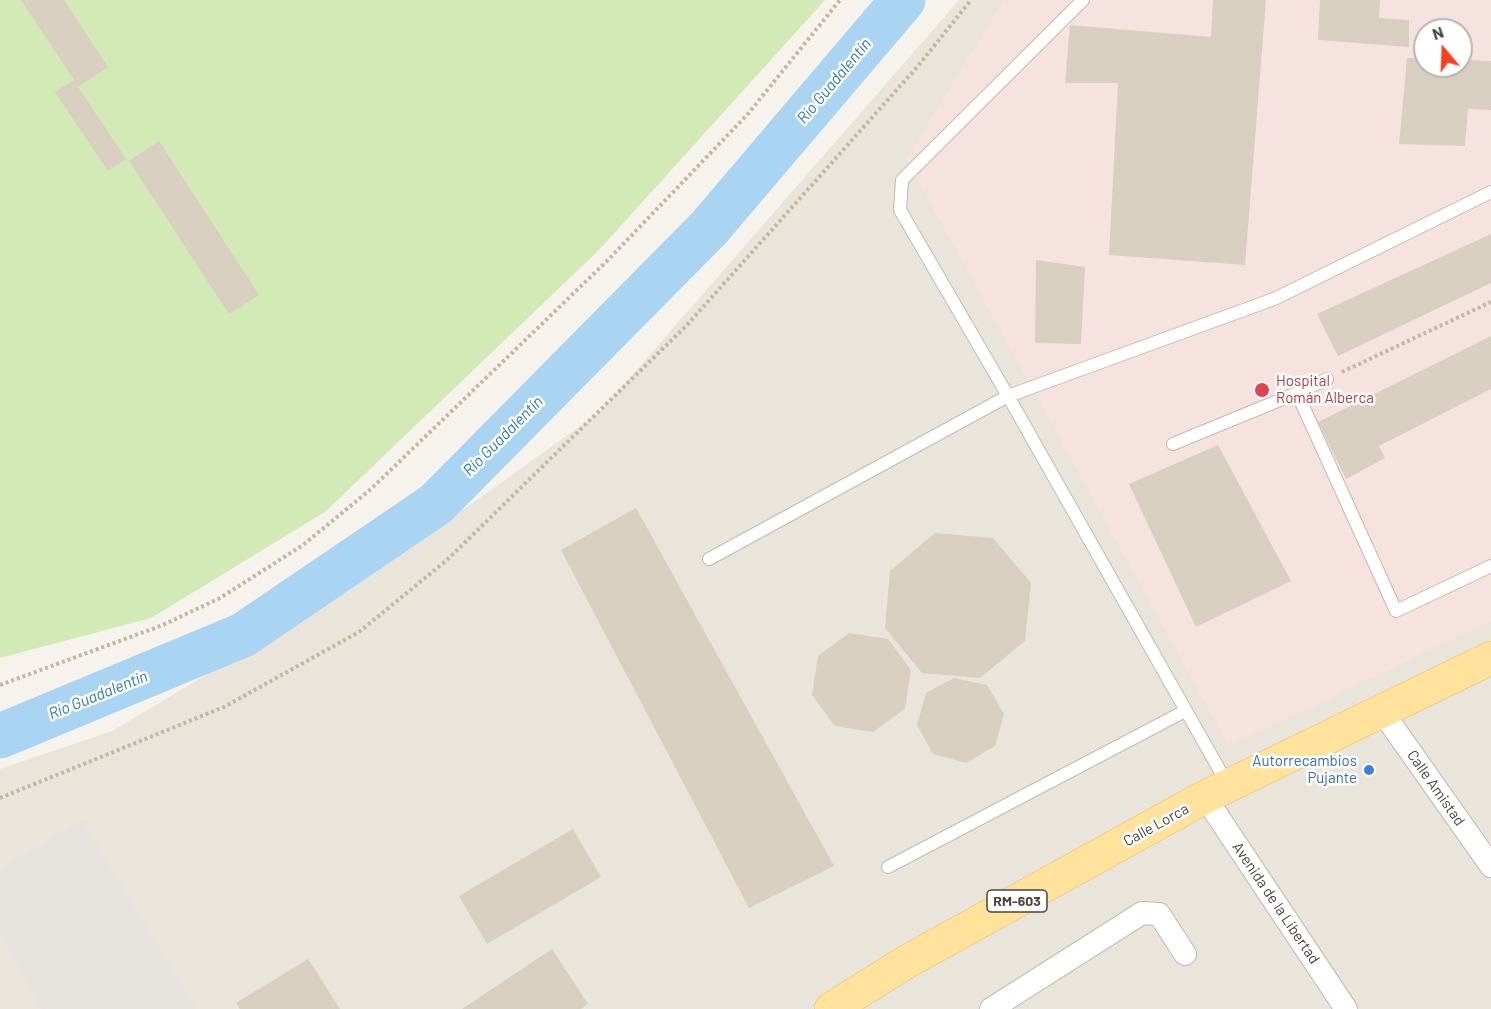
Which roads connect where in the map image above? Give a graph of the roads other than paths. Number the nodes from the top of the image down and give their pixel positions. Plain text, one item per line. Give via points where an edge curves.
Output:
1 (1083, 0) edge
2 (1491, 192) edge
3 (1327, 379) road end
4 (1297, 393) junction
5 (1008, 396) junction
6 (1173, 444) dead end
7 (709, 558) dead end
8 (1491, 566) edge
9 (1491, 658) edge
10 (1381, 710) junction
11 (1185, 711) junction
12 (1217, 791) junction
13 (1491, 866) edge
14 (888, 867) dead end
15 (1185, 954) dead end
16 (846, 1005) edge
17 (991, 1009) edge
18 (1346, 1009) edge

1 - 5 lane via 902,180 900,210
2 - 5 lane via 1274,299
3 - 4 lane
4 - 6 lane
4 - 8 lane via 1396,611
5 - 7 lane
5 - 11 lane
9 - 10 main road, Calle Lorca / RM-603
10 - 12 main road, Calle Lorca / RM-603
10 - 13 street, Calle Amistad
11 - 12 lane
11 - 14 lane
12 - 16 main road, Calle Lorca / RM-603 via 908,961
12 - 18 street, Avenida de la Libertad
15 - 17 street via 1159,914 1142,913

